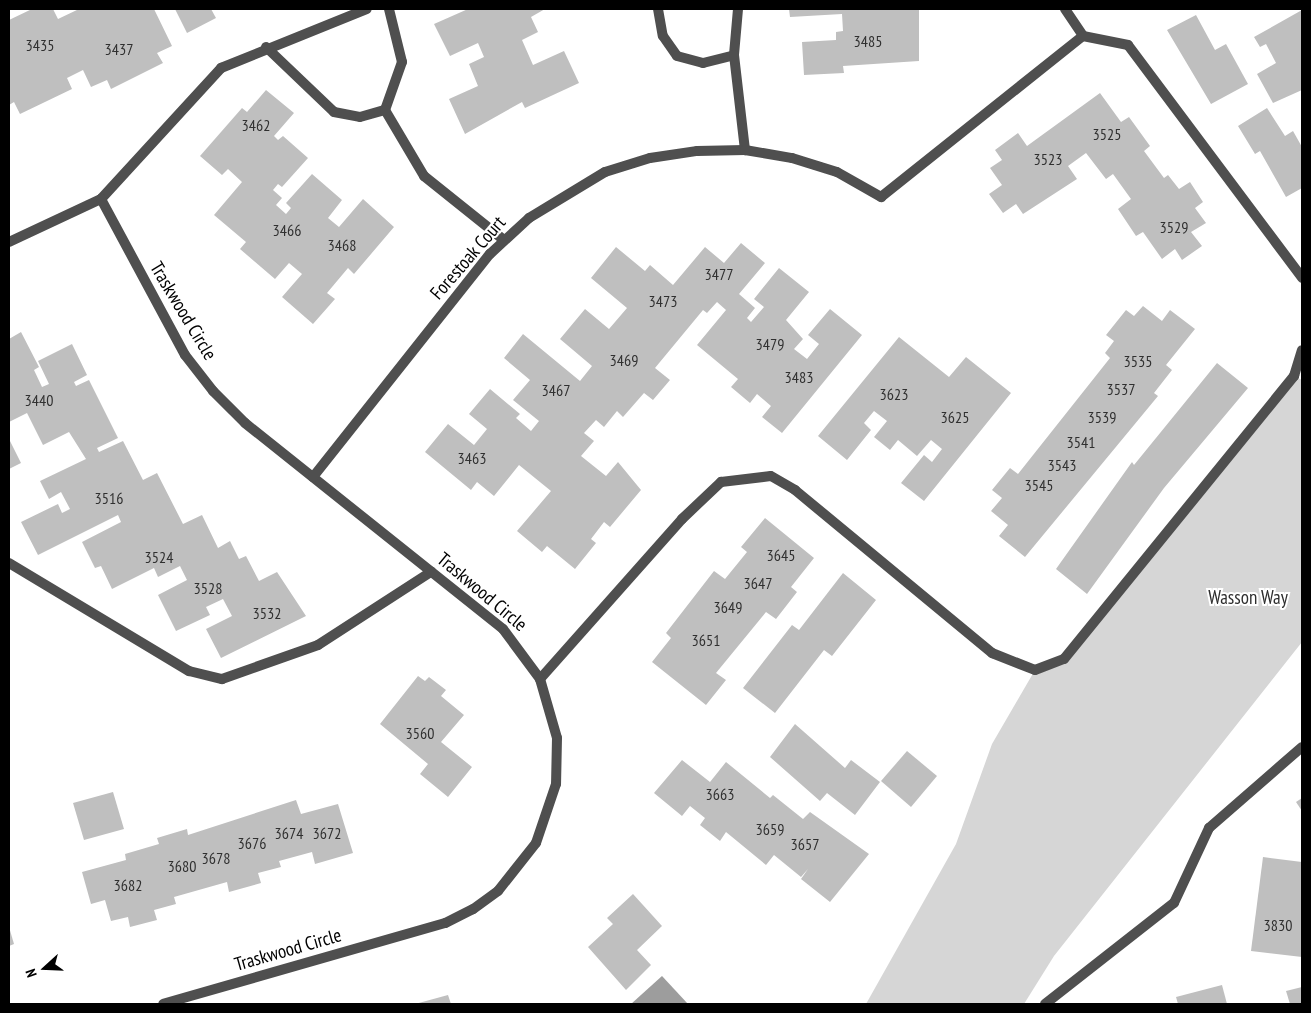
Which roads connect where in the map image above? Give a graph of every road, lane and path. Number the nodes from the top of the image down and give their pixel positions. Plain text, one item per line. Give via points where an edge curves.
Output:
1 (368, 9) edge
2 (389, 9) edge
3 (658, 9) edge
4 (738, 9) edge
5 (1065, 9) edge
6 (1083, 36) junction
7 (266, 47) junction
8 (734, 55) junction
9 (385, 110) junction
10 (745, 150) junction
11 (101, 199) junction
12 (504, 240) junction
13 (9, 242) edge
14 (1302, 278) edge
15 (1302, 350) edge
16 (313, 477) junction
17 (9, 563) edge
18 (431, 572) junction
19 (540, 679) junction
20 (1302, 747) edge
21 (163, 1004) edge
22 (1045, 1004) edge

1 - 7 street
2 - 9 street via 402,62
3 - 8 street via 663,36 677,56 703,63
4 - 8 street
5 - 6 street
6 - 10 street, Forestoak Court via 881,197 837,172 792,158
6 - 14 street via 1128,45
7 - 9 street via 334,112 360,117
7 - 11 street via 221,68
8 - 10 street
9 - 12 street via 424,176
10 - 12 street, Forestoak Court via 684,153 605,172 563,194
11 - 13 street
11 - 16 street, Traskwood Circle via 185,355 245,423
12 - 16 street, Forestoak Court
15 - 19 street via 1294,376 1064,659 1035,670 992,653 795,490 772,476 721,482 682,519
16 - 18 street, Traskwood Circle
17 - 18 street via 189,671 222,679 318,645
18 - 19 street, Traskwood Circle via 503,629
19 - 21 street, Traskwood Circle via 557,738 556,784 536,843 498,891 445,923
20 - 22 street via 1209,828 1174,903

